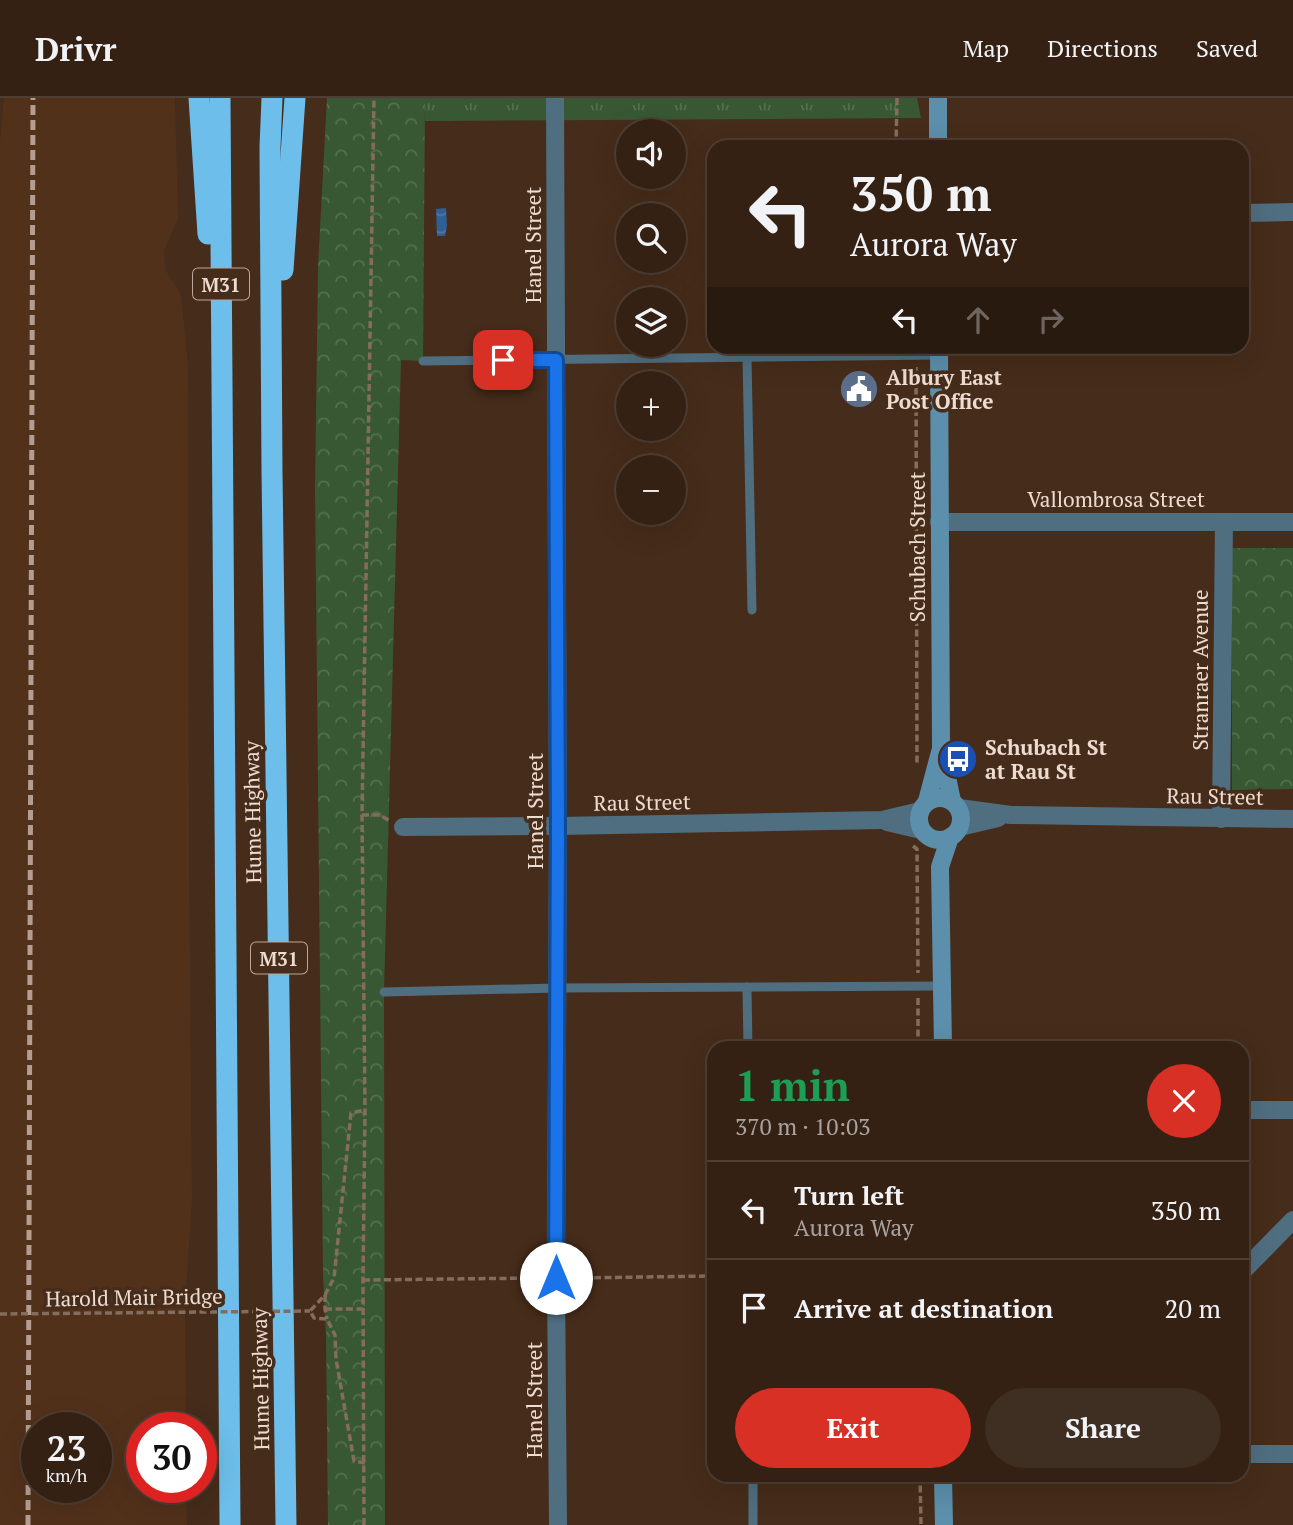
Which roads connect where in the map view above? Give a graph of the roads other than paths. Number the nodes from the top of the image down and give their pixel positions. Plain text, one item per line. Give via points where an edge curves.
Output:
1 (199, 98) edge
2 (220, 98) edge
3 (272, 98) edge
4 (295, 98) edge
5 (555, 98) edge
6 (937, 98) edge
7 (938, 140) edge
8 (1293, 212) edge
9 (1249, 213) edge
10 (925, 354) edge
11 (939, 354) edge
12 (747, 358) junction
13 (424, 360) dead end
14 (556, 360) junction
15 (272, 391) junction
16 (223, 470) junction
17 (939, 522) junction
18 (1223, 522) junction
19 (1293, 522) edge
20 (752, 610) dead end
21 (941, 748) junction
22 (955, 805) junction
23 (1011, 815) junction
24 (1221, 819) junction
25 (1293, 820) edge
26 (921, 824) junction
27 (558, 826) junction
28 (402, 827) road end
29 (955, 832) junction
30 (940, 867) junction
31 (942, 986) junction
32 (747, 987) junction
33 (557, 988) junction
34 (384, 992) dead end
35 (748, 1041) edge
36 (943, 1041) edge
37 (1249, 1110) edge
38 (1293, 1110) edge
39 (1293, 1220) edge
40 (1249, 1265) edge
41 (1249, 1454) edge
42 (1293, 1454) edge
43 (753, 1482) edge
44 (943, 1482) edge
45 (230, 1525) edge
46 (286, 1525) edge
47 (558, 1525) edge
48 (753, 1525) edge
49 (944, 1525) edge

1 - 16 highway
2 - 16 highway, Hume Highway / M31
3 - 15 highway, Hume Highway / M31
4 - 15 highway
5 - 14 street, Hanel Street
6 - 7 street
8 - 9 street
10 - 12 lane
11 - 17 street, Schubach Street
12 - 14 lane
12 - 20 lane
13 - 14 lane
14 - 27 street, Hanel Street
15 - 46 highway, Hume Highway / M31
16 - 45 highway, Hume Highway / M31
17 - 18 street, Vallombrosa Street
17 - 21 street, Schubach Street
18 - 19 street, Vallombrosa Street
18 - 24 street, Stranraer Avenue
21 - 22 street, Schubach Street
21 - 26 street, Schubach Street
22 - 23 street, Rau Street
22 - 26 street via 937,797
22 - 29 street via 961,821
23 - 24 street, Rau Street
23 - 29 street, Rau Street
24 - 25 street, Rau Street
26 - 27 street, Rau Street via 882,820
26 - 29 street via 940,840
26 - 30 street
27 - 28 street, Rau Street
27 - 33 street, Hanel Street
29 - 30 street
30 - 31 street
31 - 32 lane
31 - 36 street
32 - 33 lane
32 - 35 lane
33 - 34 lane
33 - 47 street, Hanel Street
37 - 38 street
39 - 40 street
41 - 42 street
43 - 48 lane
44 - 49 street

